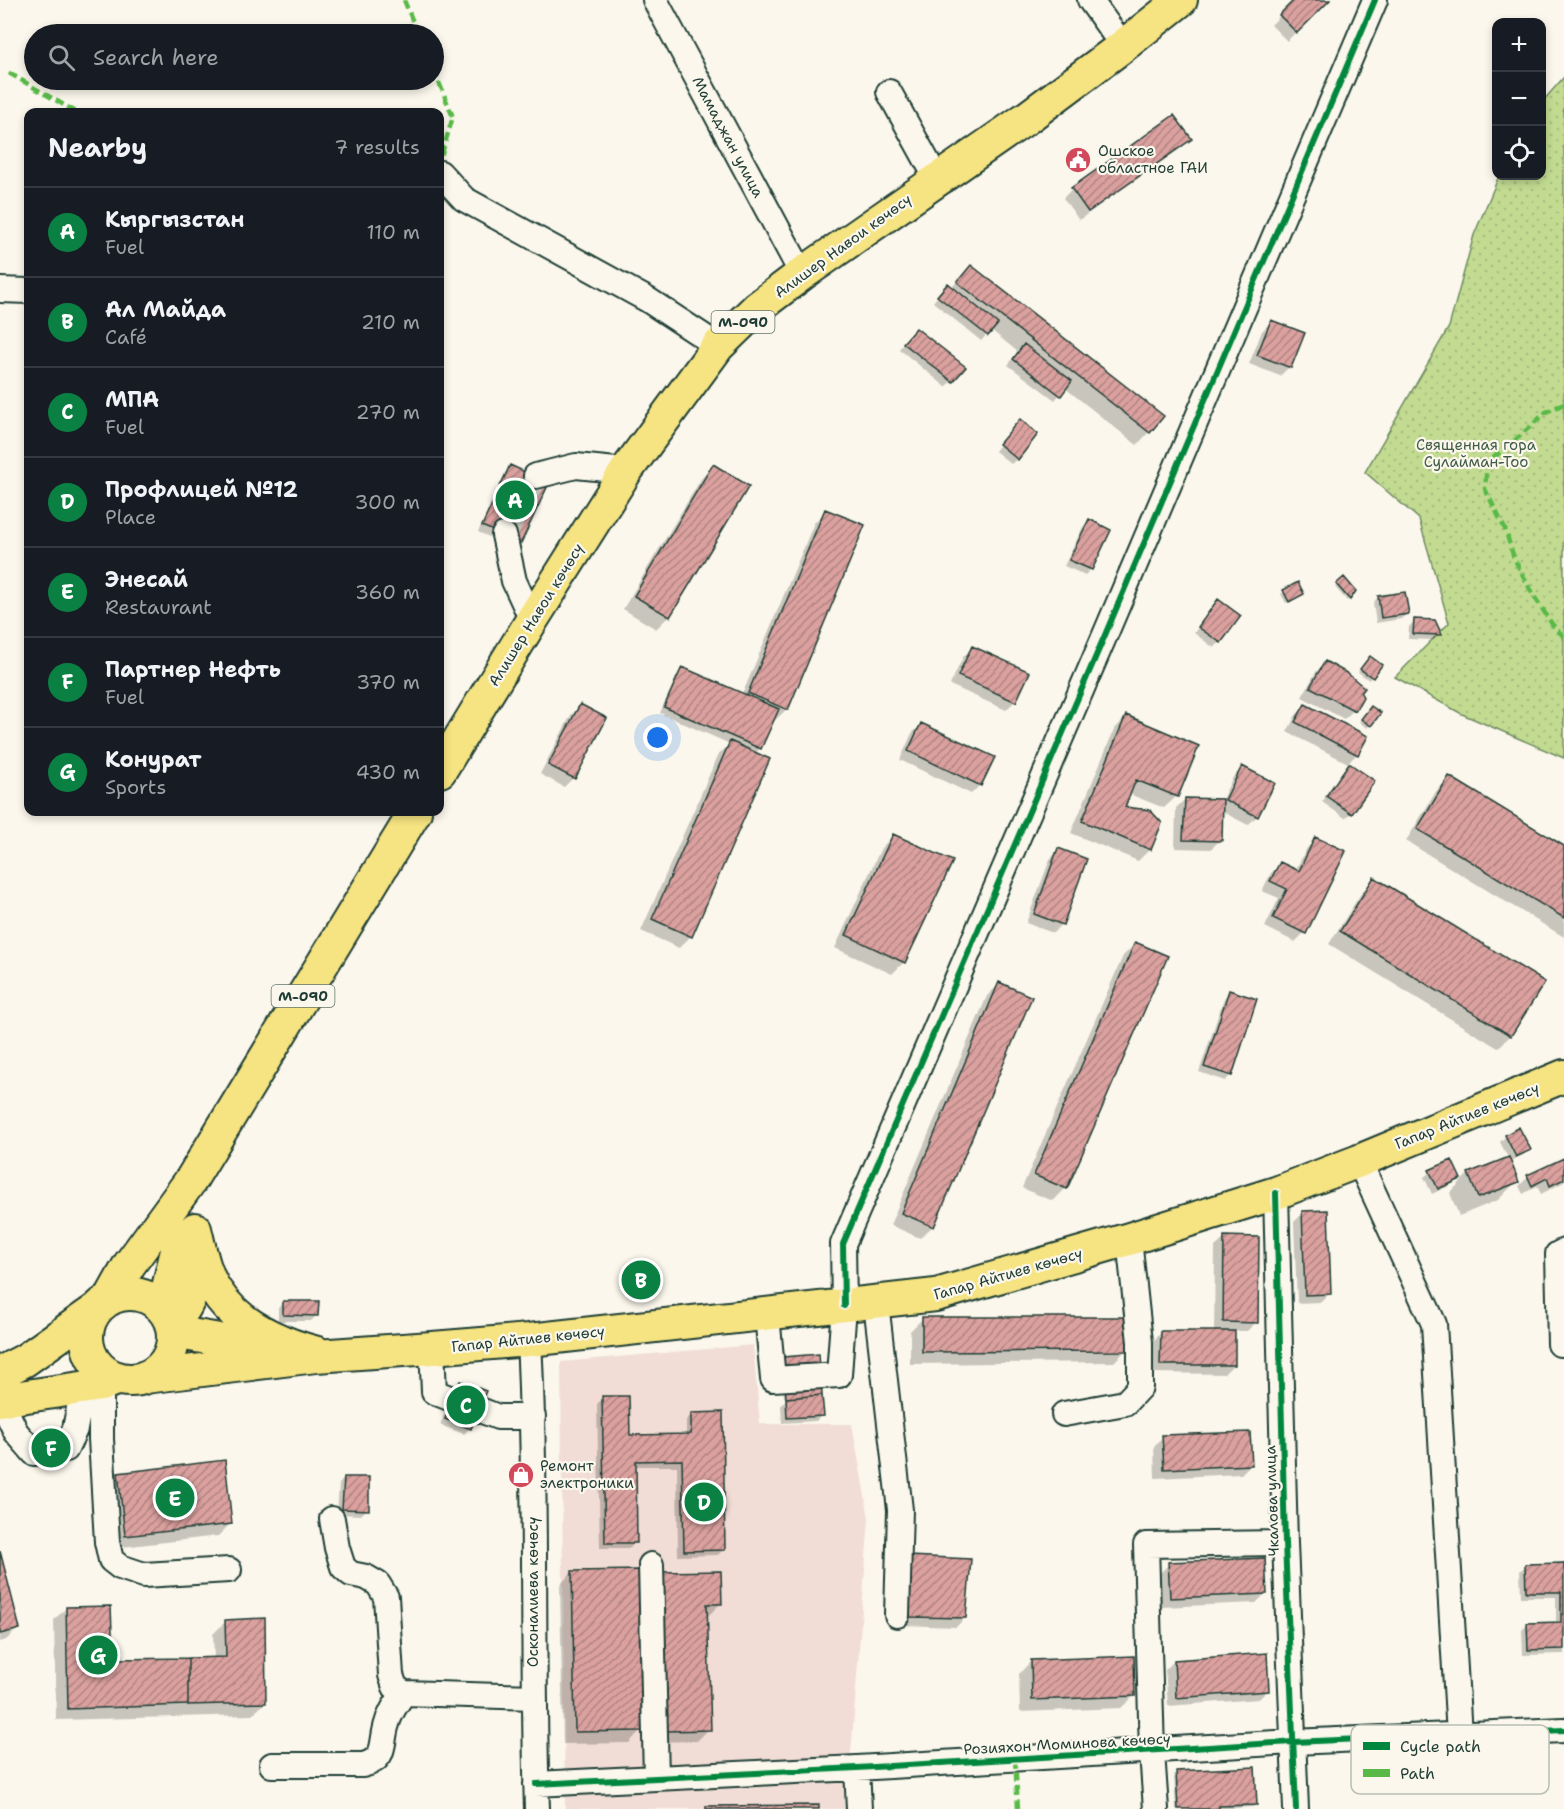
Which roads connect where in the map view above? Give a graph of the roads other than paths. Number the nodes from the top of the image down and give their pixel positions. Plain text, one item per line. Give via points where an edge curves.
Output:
1 (655, 0) edge
2 (1090, 0) edge
3 (1180, 0) edge
4 (1375, 0) edge
5 (1123, 46) junction
6 (889, 92) dead end
7 (444, 177) edge
8 (937, 179) junction
9 (802, 274) junction
10 (0, 290) edge
11 (24, 291) edge
12 (718, 346) junction
13 (626, 471) junction
14 (536, 476) dead end
15 (504, 535) tunnel mouth
16 (531, 620) junction
17 (444, 764) edge
18 (413, 816) edge
19 (1564, 1077) edge
20 (1359, 1161) junction
21 (190, 1189) junction
22 (1276, 1193) junction
23 (195, 1229) junction
24 (1129, 1239) junction
25 (1564, 1251) edge
26 (876, 1303) junction
27 (103, 1304) junction
28 (844, 1306) junction
29 (767, 1315) junction
30 (169, 1322) junction
31 (529, 1340) junction
32 (1560, 1344) dead end
33 (432, 1348) junction
34 (323, 1356) junction
35 (112, 1382) junction
36 (0, 1391) edge
37 (1064, 1414) dead end
38 (533, 1417) junction
39 (332, 1519) dead end
40 (1285, 1543) junction
41 (651, 1564) dead end
42 (229, 1570) dead end
43 (897, 1615) dead end
44 (404, 1693) junction
45 (534, 1697) junction
46 (1458, 1725) edge
47 (1564, 1730) edge
48 (1549, 1731) edge
49 (1351, 1740) edge
50 (1293, 1742) junction
51 (1152, 1752) junction
52 (272, 1765) dead end
53 (857, 1768) junction
54 (656, 1778) junction
55 (536, 1784) junction
56 (537, 1809) edge
57 (859, 1809) edge
58 (1156, 1809) edge
59 (1296, 1809) edge

1 - 9 street, Мамаджан улица
2 - 5 street
3 - 5 main road, Алишер Навои көчөсү / М-090
4 - 28 street via 843,1244
5 - 8 main road, Алишер Навои көчөсү / М-090
6 - 8 street
7 - 12 street via 464,200 648,300
8 - 9 main road, Алишер Навои көчөсү / М-090
9 - 12 main road, Алишер Навои көчөсү / М-090 via 758,307
10 - 11 street
12 - 13 main road, Алишер Навои көчөсү / М-090
13 - 14 street via 576,466
13 - 16 main road, Алишер Навои көчөсү / М-090
15 - 16 street via 514,581
16 - 17 main road, Алишер Навои көчөсү / М-090
18 - 21 main road, М-090
19 - 20 main road, Гапар Айтиев көчөсү
20 - 22 main road, Гапар Айтиев көчөсү
20 - 46 street via 1434,1323
21 - 23 main road
21 - 27 main road, М-090
21 - 30 main road, М-090
22 - 24 main road, Гапар Айтиев көчөсү
22 - 40 street, Чкалова улица
23 - 30 main road via 192,1290 186,1308
23 - 34 main road via 215,1290 231,1310 276,1339
24 - 26 main road, Гапар Айтиев көчөсү via 936,1295
24 - 37 street via 1140,1342 1140,1387 1125,1403
25 - 32 street via 1558,1254
26 - 28 main road, Гапар Айтиев көчөсү
26 - 43 street via 900,1510
27 - 30 main road, М-090 via 134,1294 150,1299
27 - 35 main road, М-090 via 88,1326 88,1345 95,1362
27 - 36 main road, М-090 via 24,1360
28 - 29 main road, Гапар Айтиев көчөсү
28 - 29 street via 838,1375 773,1378
29 - 31 main road, Гапар Айтиев көчөсү
30 - 34 main road, Гапар Айтиев көчөсү
30 - 35 main road, М-090 via 173,1340 169,1356 159,1369
31 - 33 main road, Гапар Айтиев көчөсү
31 - 38 street, Осконалиева көчөсү
33 - 34 main road, Гапар Айтиев көчөсү
33 - 38 street via 434,1392 498,1417
34 - 35 main road, Гапар Айтиев көчөсү
35 - 36 main road, Гапар Айтиев көчөсү
35 - 36 street via 75,1429 66,1449 34,1453 16,1432
35 - 42 street via 100,1439 111,1560 144,1575
38 - 45 street, Осконалиева көчөсү
39 - 44 street via 343,1567 378,1584 386,1597 391,1675 395,1687
40 - 50 street, Чкалова улица
40 - 51 street via 1146,1545
41 - 54 street
44 - 45 street
44 - 52 street via 386,1726 382,1753 374,1762
45 - 55 street, Осконалиева көчөсү
47 - 48 street, Розияхон Моминова көчөсү
49 - 50 street, Розияхон Моминова көчөсү
50 - 51 street, Розияхон Моминова көчөсү
50 - 59 street, Чкалова улица
51 - 53 street, Розияхон Моминова көчөсү
51 - 58 street
53 - 54 street, Розияхон Моминова көчөсү
53 - 57 street
54 - 55 street, Розияхон Моминова көчөсү
55 - 56 street, Осконалиева көчөсү

